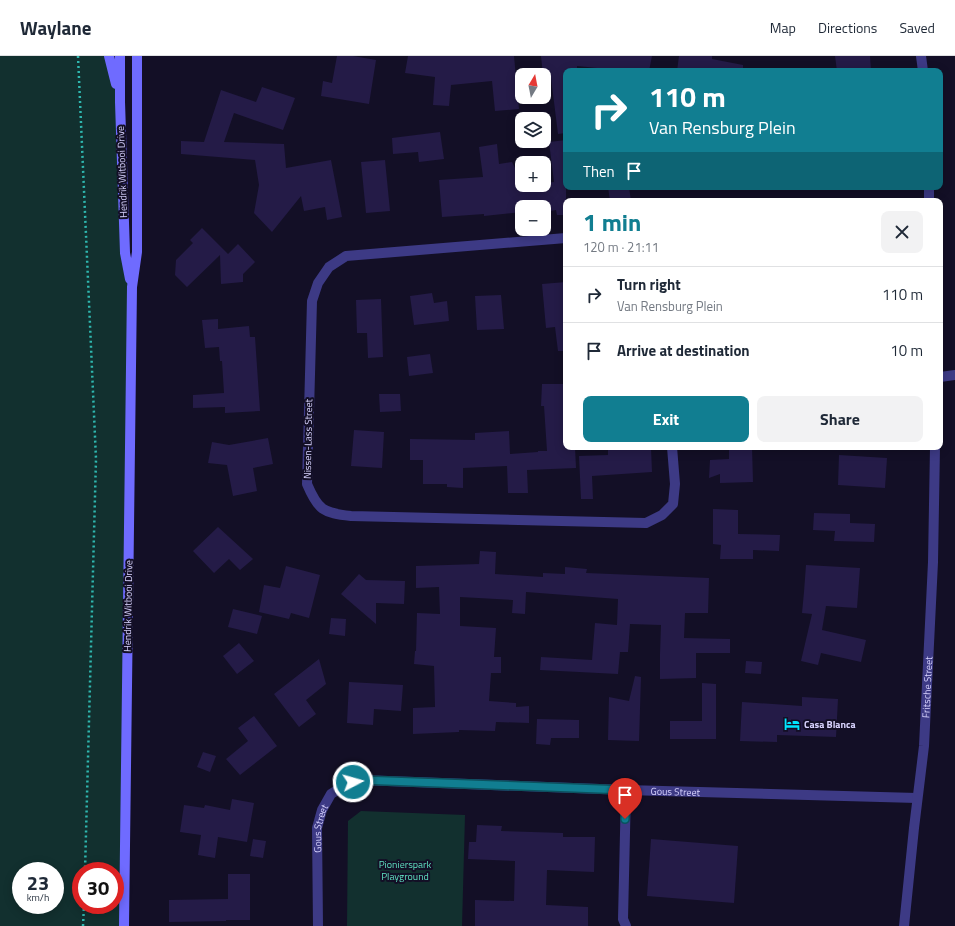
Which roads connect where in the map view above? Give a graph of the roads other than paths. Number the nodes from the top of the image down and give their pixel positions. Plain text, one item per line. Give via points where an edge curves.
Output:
1 (109, 56) edge
2 (120, 56) edge
3 (137, 56) edge
4 (921, 56) edge
5 (923, 68) edge
6 (120, 102) junction
7 (563, 238) edge
8 (132, 287) junction
9 (955, 375) edge
10 (943, 377) edge
11 (672, 450) edge
12 (935, 450) edge
13 (626, 790) junction
14 (917, 798) junction
15 (124, 926) edge
16 (318, 926) edge
17 (626, 926) edge
18 (904, 926) edge

1 - 6 main road
2 - 6 main road, Hendrik Witbooi Drive
3 - 8 main road, Hendrik Witbooi Drive via 137,252
4 - 5 street
6 - 8 main road, Hendrik Witbooi Drive via 125,253
7 - 11 street, Nissen-Lass Street via 346,256 329,267 318,283 312,301 307,484 313,498 322,509 333,514 351,516 646,523 662,515 673,504 675,484
8 - 15 main road, Hendrik Witbooi Drive
9 - 10 street
12 - 14 street, Fritsche Street via 933,562 924,746
13 - 14 street, Gous Street
13 - 16 street, Gous Street via 361,780 345,785 331,794 322,810 317,828
13 - 17 street via 622,919
14 - 18 street, Fritsche Street

